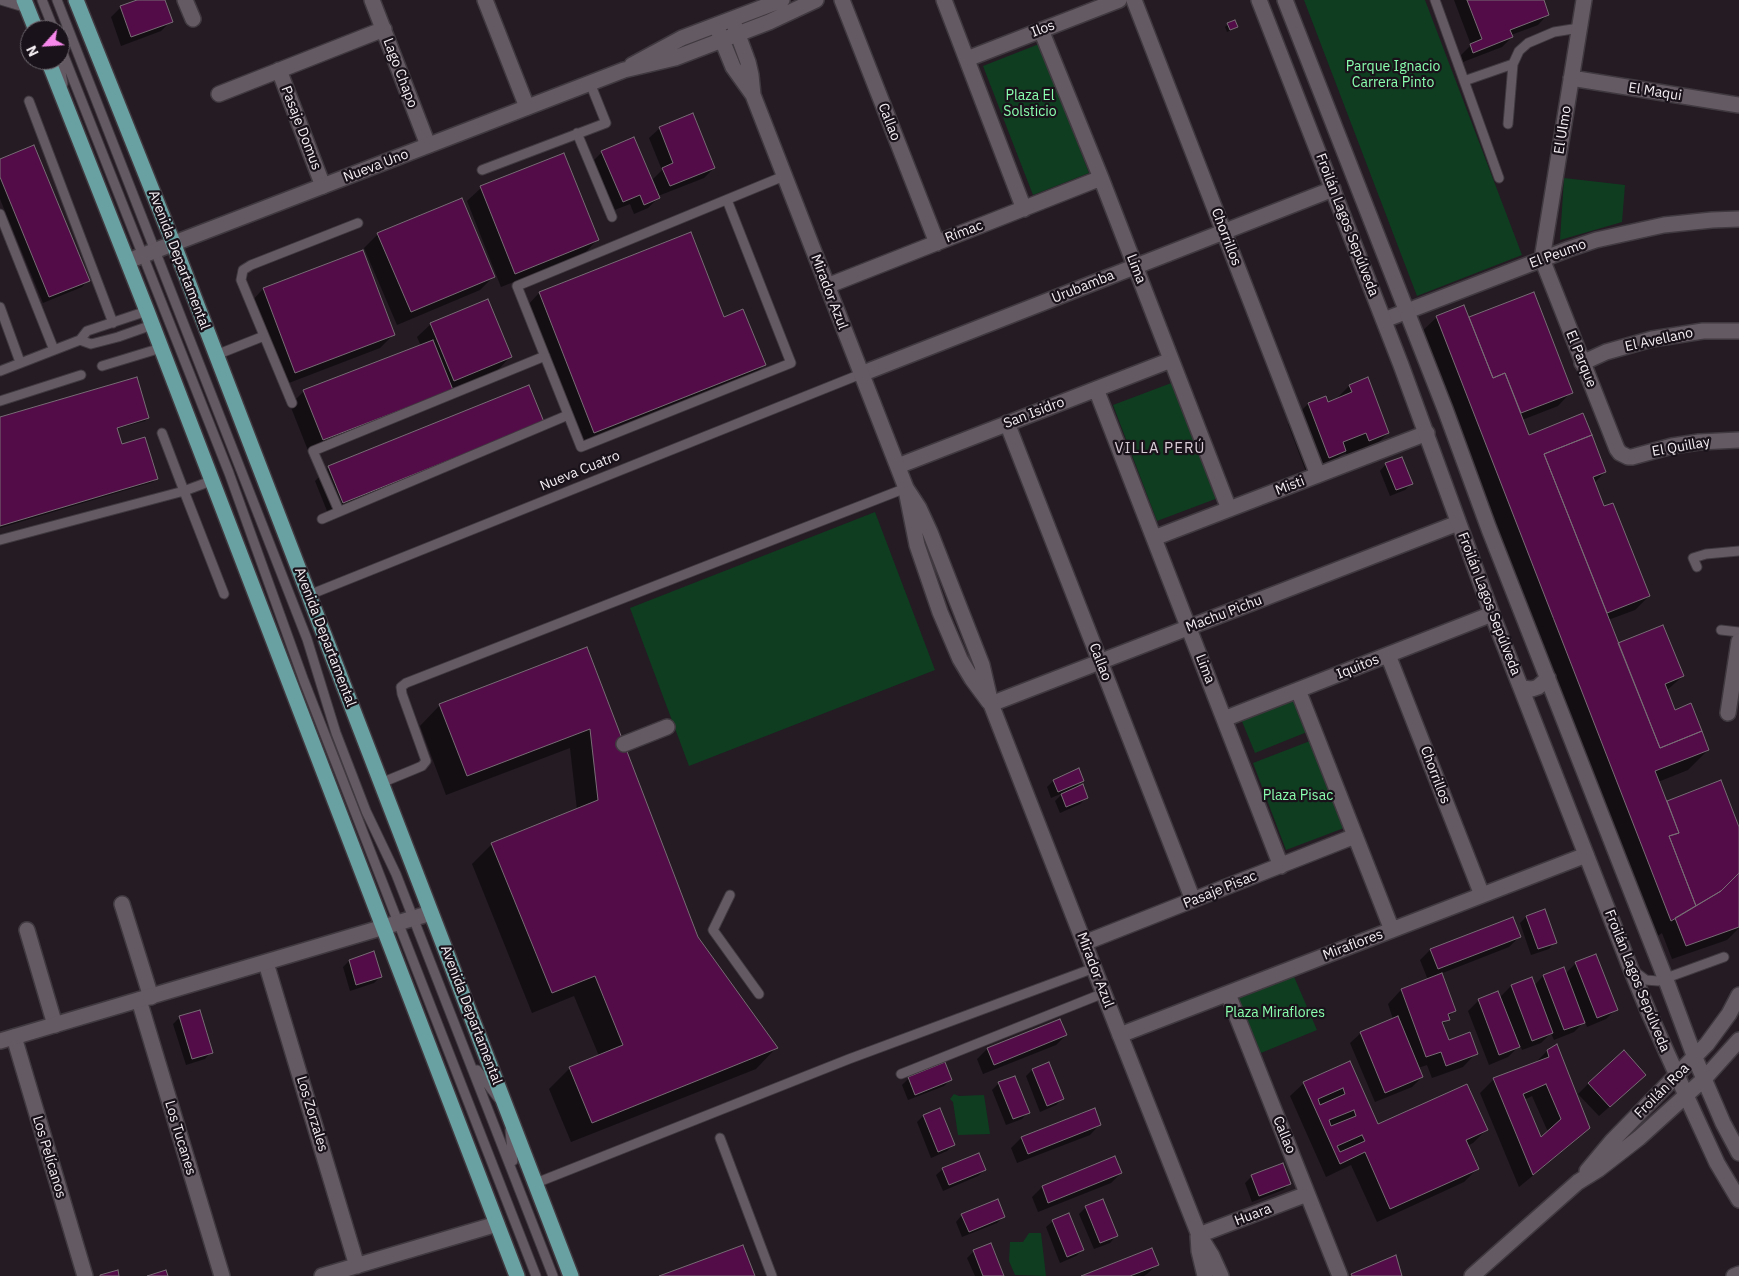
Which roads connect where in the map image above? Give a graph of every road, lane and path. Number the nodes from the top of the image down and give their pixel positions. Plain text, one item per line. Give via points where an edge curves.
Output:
1 (1, 0) edge
2 (42, 0) edge
3 (57, 0) edge
4 (76, 0) edge
5 (185, 0) edge
6 (372, 0) edge
7 (485, 0) edge
8 (782, 0) edge
9 (816, 0) edge
10 (842, 0) edge
11 (944, 0) edge
12 (1119, 0) edge
13 (1134, 0) edge
14 (1259, 0) edge
15 (1285, 0) edge
16 (1435, 0) edge
17 (1584, 0) edge
18 (761, 3) edge
19 (25, 4) edge
20 (192, 19) dead end
21 (732, 19) junction
22 (32, 20) edge
23 (49, 20) edge
24 (1294, 23) junction
25 (716, 25) junction
26 (1579, 28) junction
27 (384, 29) junction
28 (1041, 30) junction
29 (1272, 32) junction
30 (738, 34) junction
31 (722, 40) junction
32 (967, 59) junction
33 (1513, 64) junction
34 (70, 69) edge
35 (52, 70) edge
36 (61, 70) edge
37 (279, 70) junction
38 (624, 70) junction
39 (1571, 78) junction
40 (1464, 81) junction
41 (590, 83) junction
42 (219, 94) dead end
43 (753, 95) junction
44 (29, 101) dead end
45 (1739, 105) edge
46 (527, 107) junction
47 (68, 111) junction
48 (1508, 124) dead end
49 (578, 133) junction
50 (428, 145) junction
51 (482, 170) dead end
52 (784, 176) junction
53 (1101, 178) junction
54 (1499, 178) dead end
55 (323, 186) junction
56 (1333, 189) junction
57 (727, 200) junction
58 (1024, 209) junction
59 (0, 214) edge
60 (612, 217) dead end
61 (1739, 218) edge
62 (358, 223) dead end
63 (1224, 233) junction
64 (937, 243) junction
65 (174, 245) junction
66 (149, 254) junction
67 (1542, 260) junction
68 (128, 261) junction
69 (1135, 267) junction
70 (827, 286) junction
71 (0, 307) edge
72 (1407, 311) junction
73 (150, 318) junction
74 (1384, 320) junction
75 (113, 323) junction
76 (1739, 331) edge
77 (264, 336) junction
78 (80, 340) junction
79 (161, 348) junction
80 (54, 350) junction
81 (216, 355) junction
82 (545, 356) junction
83 (1171, 360) junction
84 (20, 362) junction
85 (1582, 363) junction
86 (102, 366) dead end
87 (0, 371) edge
88 (861, 374) junction
89 (81, 375) dead end
90 (1096, 389) junction
91 (0, 401) edge
92 (292, 403) dead end
93 (568, 415) junction
94 (1007, 423) junction
95 (162, 433) dead end
96 (1427, 433) junction
97 (1739, 440) edge
98 (1624, 456) joint
99 (898, 466) junction
100 (1318, 475) junction
101 (211, 481) junction
102 (906, 488) junction
103 (184, 491) junction
104 (1229, 509) junction
105 (339, 511) junction
106 (322, 519) dead end
107 (1460, 528) junction
108 (1489, 529) junction
109 (1154, 538) junction
110 (0, 540) edge
111 (1739, 551) edge
112 (1697, 567) dead end
113 (224, 594) dead end
114 (309, 595) junction
115 (1492, 614) junction
116 (1189, 628) junction
117 (1721, 630) dead end
118 (1739, 632) edge
119 (1739, 641) edge
120 (1388, 655) junction
121 (1100, 662) junction
122 (1548, 678) junction
123 (1521, 688) junction
124 (1298, 690) junction
125 (991, 704) junction
126 (1728, 713) dead end
127 (1224, 720) junction
128 (667, 727) dead end
129 (624, 744) dead end
130 (381, 782) junction
131 (1355, 836) junction
132 (1586, 855) junction
133 (1281, 866) junction
134 (730, 895) dead end
135 (1482, 895) junction
136 (1193, 900) junction
137 (122, 904) dead end
138 (432, 913) junction
139 (414, 918) junction
140 (398, 924) junction
141 (383, 928) junction
142 (27, 930) dead end
143 (1392, 930) junction
144 (1084, 943) junction
145 (1724, 957) dead end
146 (266, 963) junction
147 (1630, 967) junction
148 (1094, 968) junction
149 (1666, 980) junction
150 (1104, 993) junction
151 (759, 994) dead end
152 (1228, 994) junction
153 (1739, 995) edge
154 (145, 998) junction
155 (55, 1025) junction
156 (1120, 1035) junction
157 (7, 1040) edge
158 (1739, 1040) edge
159 (1695, 1058) junction
160 (470, 1062) junction
161 (902, 1074) dead end
162 (1677, 1076) junction
163 (1704, 1079) junction
164 (1685, 1095) junction
165 (509, 1113) junction
166 (720, 1138) dead end
167 (1739, 1154) edge
168 (513, 1172) junction
169 (1578, 1182) junction
170 (536, 1183) junction
171 (1307, 1194) junction
172 (1739, 1200) edge
173 (497, 1224) junction
174 (1198, 1235) junction
175 (367, 1268) edge
176 (1739, 1274) edge
177 (85, 1276) edge
178 (222, 1276) edge
179 (322, 1276) edge
180 (517, 1276) edge
181 (536, 1276) edge
182 (553, 1276) edge
183 (571, 1276) edge
184 (772, 1276) edge
185 (1204, 1276) edge
186 (1221, 1276) edge
187 (1340, 1276) edge
188 (1472, 1276) edge
189 (1734, 1276) edge

1 - 19 lane
2 - 23 lane
3 - 66 lane
4 - 65 main road, Avenida Departamental
5 - 20 street
6 - 27 street, Lago Chapo
7 - 46 street
8 - 18 street, Nueva Uno
9 - 30 street, Nueva Uno
10 - 64 street, Callao
11 - 32 street
12 - 28 street, Ilos
13 - 63 street, Chorrillos
14 - 29 street, Froilán Lagos Sepúlveda
15 - 24 street, Froilán Lagos Sepúlveda
16 - 40 lane
17 - 26 street, El Ulmo
18 - 21 street, Nueva Uno
19 - 22 main road
21 - 25 street, Nueva Uno
21 - 30 street, Mirador Azul
24 - 29 street
24 - 72 street, Froilán Lagos Sepúlveda
25 - 31 street, Mirador Azul
25 - 38 street, Nueva Uno via 665,46
26 - 33 lane via 1554,32 1528,43
26 - 39 street, El Ulmo
27 - 37 street, Pasaje Domus
27 - 50 street, Lago Chapo
28 - 32 street, Ilos
28 - 53 street, Lima
29 - 56 street, Froilán Lagos Sepúlveda
30 - 31 street, Nueva Uno
30 - 43 street, Mirador Azul via 748,62
31 - 38 street, Nueva Uno via 674,58
31 - 43 street, Mirador Azul via 732,67
32 - 58 street
33 - 40 lane
33 - 48 lane
34 - 66 lane
35 - 47 main road
36 - 47 lane
37 - 42 street, Pasaje Domus
37 - 55 street, Pasaje Domus
38 - 41 street, Nueva Uno
39 - 45 street, El Maqui
39 - 67 street, El Ulmo
40 - 54 lane
41 - 46 street, Nueva Uno
41 - 49 lane via 606,123
43 - 52 street, Mirador Azul
44 - 75 lane
46 - 50 street, Nueva Uno
47 - 68 main road
49 - 51 lane
49 - 60 lane
50 - 55 street, Nueva Uno
52 - 57 lane
52 - 70 street, Mirador Azul
53 - 58 street, Rímac
53 - 69 street, Lima
55 - 65 street, Nueva Uno
56 - 63 street, Urubamba
56 - 74 street, Froilán Lagos Sepúlveda
57 - 82 lane via 517,286
57 - 93 lane via 791,363 580,447
58 - 64 street, Rímac
59 - 80 lane
61 - 67 street, El Peumo via 1688,222 1630,232 1596,240
62 - 77 lane via 244,270 241,280
63 - 69 street, Urubamba
63 - 100 street, Chorrillos
64 - 70 street, Rímac
65 - 66 street, Nueva Uno
65 - 81 main road, Avenida Departamental
66 - 68 street, Nueva Uno
66 - 139 lane via 307,639 336,733 366,811
66 - 140 lane via 304,681
67 - 72 street, El Peumo
67 - 85 street, El Parque
68 - 73 main road
69 - 83 street, Lima
69 - 88 street, Urubamba
70 - 88 street, Mirador Azul
71 - 84 lane
72 - 74 street, El Peumo
72 - 108 street, Froilán Lagos Sepúlveda
73 - 75 lane
73 - 78 lane via 118,337 91,344
73 - 79 main road
74 - 96 street, Froilán Lagos Sepúlveda
75 - 78 lane via 87,331
76 - 85 street, El Avellano via 1703,331 1652,339 1606,352
77 - 81 lane
77 - 92 lane
78 - 80 lane
79 - 86 lane
79 - 101 main road
80 - 84 lane
81 - 114 main road, Avenida Departamental
82 - 93 lane
82 - 105 lane via 314,451
83 - 90 street, San Isidro
83 - 104 street, Lima
84 - 87 lane
85 - 98 street, El Parque via 1617,449
88 - 99 street, Mirador Azul
88 - 114 lane, Nueva Cuatro
89 - 91 lane
90 - 94 street, San Isidro
90 - 109 street, Lima
93 - 105 lane
94 - 99 street, San Isidro
94 - 121 street, Callao
95 - 103 lane
96 - 100 street, Misti
96 - 107 street, Froilán Lagos Sepúlveda
97 - 98 street, El Quillay via 1698,442
99 - 102 street, Mirador Azul
100 - 104 street, Misti
101 - 103 lane
101 - 141 main road
102 - 125 street, Mirador Azul via 930,532 979,656
102 - 130 lane via 406,683 401,687 402,694 426,761 415,769
103 - 110 lane
103 - 113 lane
104 - 109 street, Misti
105 - 106 lane
107 - 108 street, Machu Pichu
107 - 115 street, Froilán Lagos Sepúlveda
107 - 116 street, Machu Pichu
108 - 122 street, Froilán Lagos Sepúlveda
109 - 116 street, Lima
111 - 112 lane via 1693,558
114 - 130 main road, Avenida Departamental
115 - 120 street, Iquitos
115 - 123 street, Froilán Lagos Sepúlveda
116 - 121 street, Machu Pichu
116 - 127 street, Lima
117 - 118 lane
119 - 126 street
120 - 124 street, Iquitos
120 - 135 street, Chorrillos
121 - 125 street, Machu Pichu
121 - 136 street, Callao
122 - 123 street via 1538,687
122 - 149 street, Froilán Lagos Sepúlveda
123 - 132 street, Froilán Lagos Sepúlveda
124 - 127 street, Iquitos
124 - 131 street
125 - 144 street, Mirador Azul
127 - 133 street, Lima
128 - 129 street
130 - 138 main road, Avenida Departamental
131 - 133 street, Pasaje Pisac
131 - 143 street
132 - 135 street, Miraflores
132 - 147 street, Froilán Lagos Sepúlveda
133 - 136 street, Pasaje Pisac
134 - 151 lane via 714,930
135 - 143 street, Miraflores
136 - 144 street, Pasaje Pisac
137 - 154 street, Los Tucanes
138 - 139 street
138 - 165 main road, Avenida Departamental
139 - 140 street
139 - 160 lane
140 - 141 street
140 - 181 lane
141 - 146 street
141 - 173 main road
142 - 155 street
143 - 152 street, Miraflores
144 - 148 street, Mirador Azul
145 - 149 lane
146 - 154 street
146 - 175 street, Los Zorzales
147 - 149 lane via 1646,980
147 - 162 street, Froilán Lagos Sepúlveda
148 - 150 street, Mirador Azul
148 - 170 lane via 858,1055
149 - 159 street, Froilán Lagos Sepúlveda
150 - 156 street, Mirador Azul
150 - 161 lane
152 - 156 street, Miraflores
152 - 171 street, Callao
153 - 159 street, Froilán Roa
154 - 155 street
154 - 178 street, Los Tucanes
155 - 157 street
156 - 174 street, Mirador Azul
157 - 177 street, Los Pelícanos
158 - 163 street, Froilán Roa
159 - 162 street, Froilán Roa
159 - 163 street, Froilán Lagos Sepúlveda
160 - 165 lane
160 - 168 lane
162 - 164 street, Froilán Lagos Sepúlveda
162 - 169 street, Froilán Roa via 1612,1141
163 - 164 street, Froilán Roa
163 - 167 street, Froilán Lagos Sepúlveda
164 - 169 street, Froilán Roa via 1640,1138
164 - 172 street, Froilán Lagos Sepúlveda via 1717,1163
165 - 168 lane
165 - 170 main road, Avenida Departamental
166 - 184 lane
168 - 182 lane
169 - 188 street, Froilán Roa
170 - 183 main road, Avenida Departamental
171 - 174 street, Huara
171 - 187 street, Callao
173 - 175 street
173 - 180 main road
174 - 185 street, Mirador Azul
174 - 186 street, Mirador Azul
175 - 179 street
176 - 189 street

